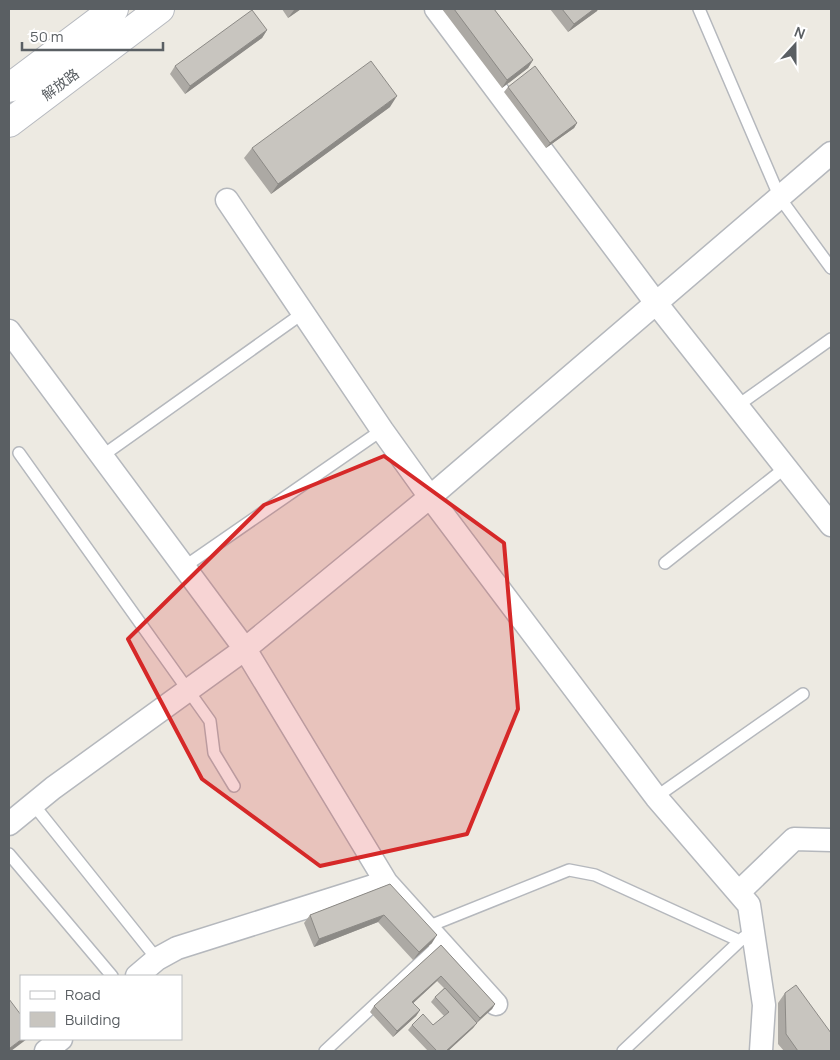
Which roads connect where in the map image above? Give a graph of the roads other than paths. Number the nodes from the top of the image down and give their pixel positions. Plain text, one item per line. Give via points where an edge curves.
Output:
1 (160, 9) edge
2 (436, 9) edge
3 (699, 9) edge
4 (110, 10) edge
5 (120, 39) junction
6 (9, 88) edge
7 (9, 123) edge
8 (831, 153) edge
9 (780, 198) junction
10 (227, 200) dead end
11 (831, 268) edge
12 (656, 303) junction
13 (303, 313) junction
14 (9, 331) edge
15 (831, 339) edge
16 (737, 406) junction
17 (382, 430) junction
18 (19, 453) dead end
19 (102, 456) junction
20 (785, 468) junction
21 (430, 496) junction
22 (831, 525) edge
23 (665, 563) dead end
24 (184, 567) junction
25 (245, 649) junction
26 (188, 691) junction
27 (803, 694) dead end
28 (234, 786) dead end
29 (656, 797) junction
30 (33, 804) junction
31 (9, 824) edge
32 (831, 840) edge
33 (9, 854) edge
34 (386, 882) junction
35 (739, 892) junction
36 (434, 935) junction
37 (746, 935) junction
38 (158, 959) junction
39 (111, 975) edge
40 (137, 975) edge
41 (496, 1004) edge
42 (60, 1040) edge
43 (46, 1051) edge
44 (324, 1051) edge
45 (622, 1051) edge
46 (761, 1051) edge

1 - 5 main road, 解放路
2 - 12 street
3 - 9 lane
4 - 5 street
4 - 6 main road, 解放路
5 - 7 main road, 解放路
8 - 9 street
9 - 11 lane
9 - 12 street
10 - 13 street
12 - 16 street
12 - 21 street
13 - 17 street
13 - 19 lane
14 - 19 street
15 - 16 lane
16 - 20 street
17 - 21 street
17 - 24 lane
18 - 26 lane
19 - 24 street
20 - 22 street
20 - 23 lane
21 - 25 street
21 - 29 street
24 - 25 street
25 - 26 street
25 - 34 street
26 - 28 lane via 210,722 214,753
26 - 30 street
27 - 29 lane
29 - 35 street
30 - 31 street
30 - 38 lane
32 - 35 street via 794,839
33 - 39 lane
34 - 36 street
34 - 38 street via 177,948
35 - 37 street via 749,905
36 - 37 lane via 569,870 595,875
36 - 41 street
36 - 44 lane
37 - 45 lane
37 - 46 street via 764,1005
38 - 40 street
42 - 43 street

